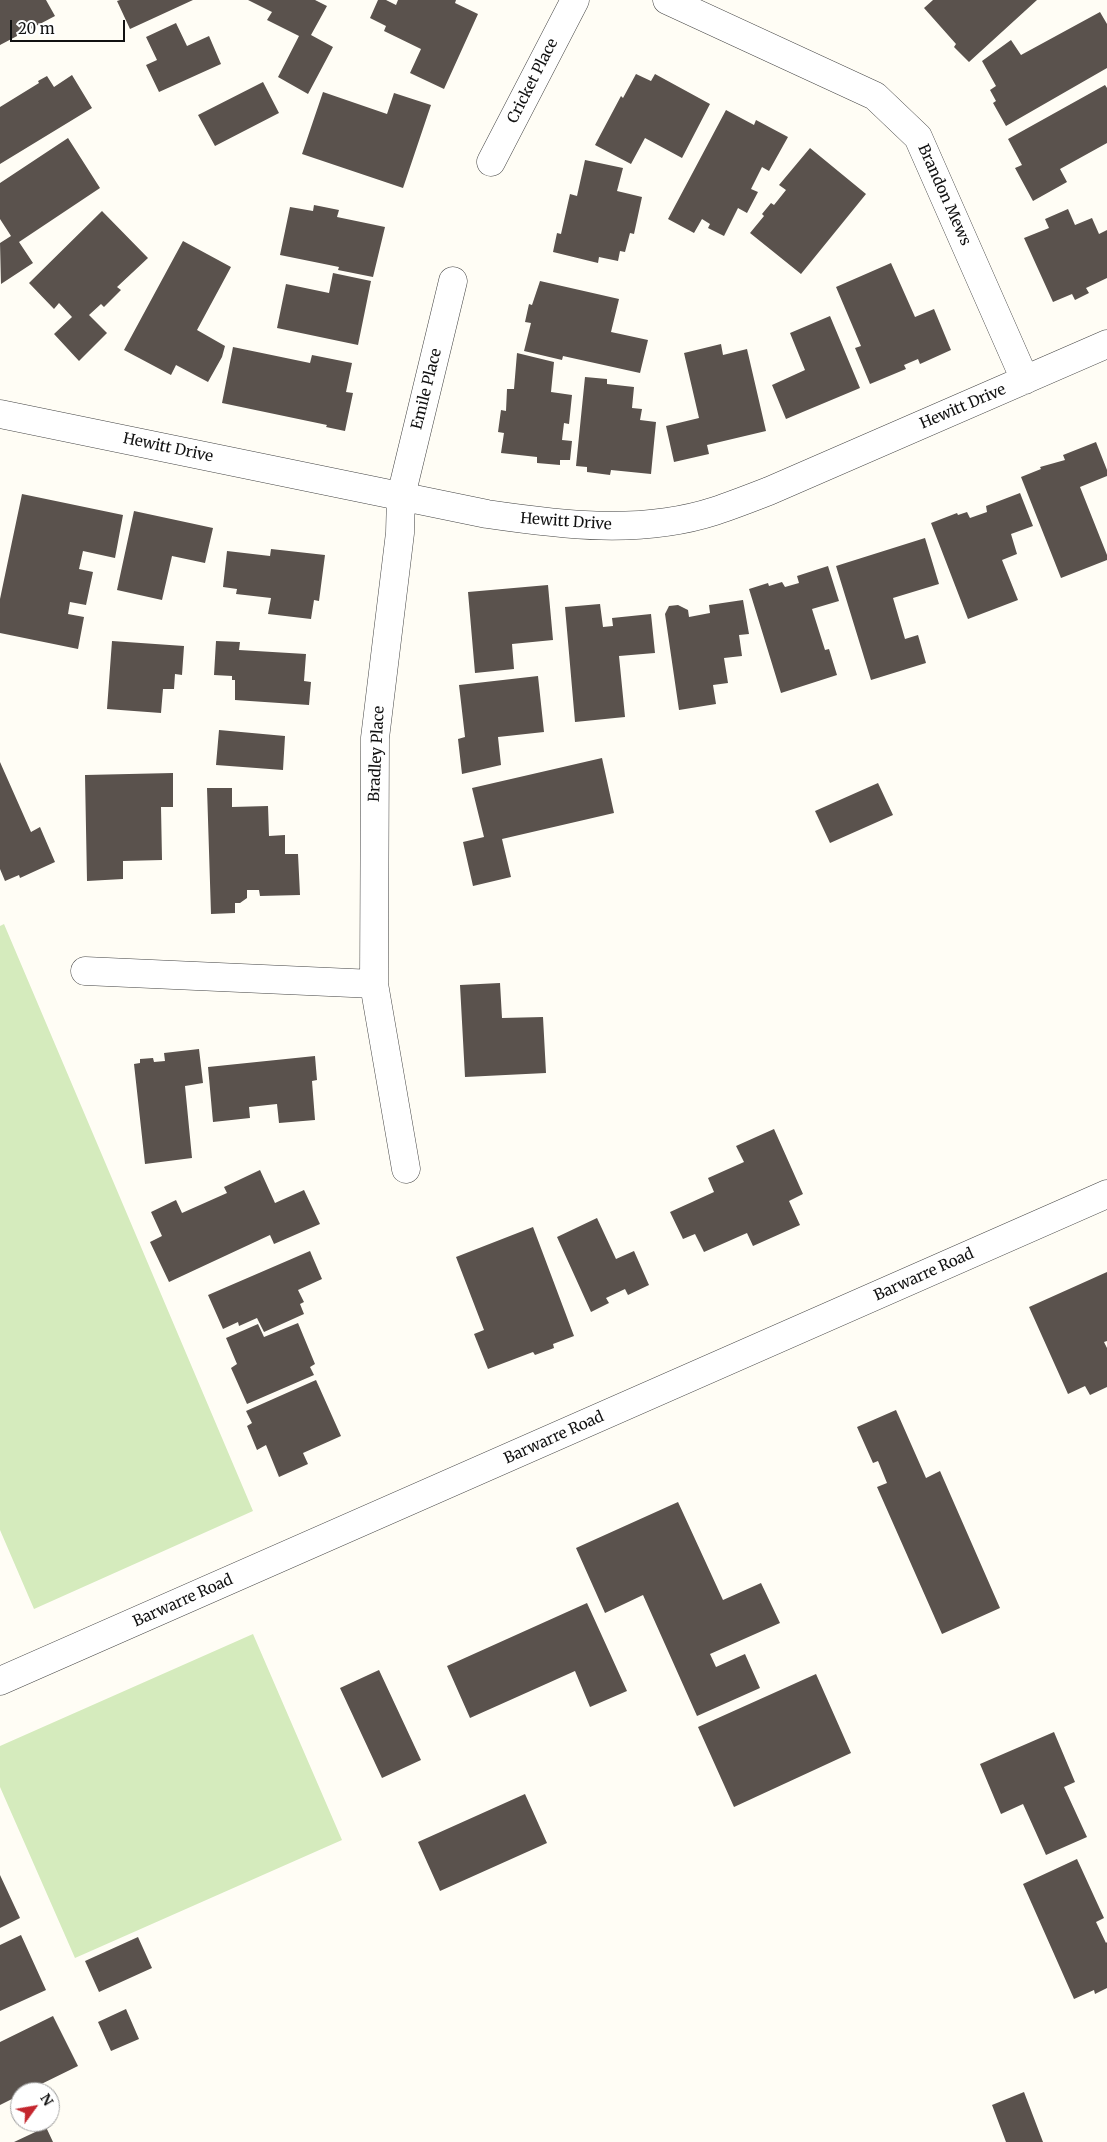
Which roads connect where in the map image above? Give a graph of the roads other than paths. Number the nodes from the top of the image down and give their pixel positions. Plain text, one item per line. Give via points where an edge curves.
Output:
1 (575, 0) edge
2 (667, 0) edge
3 (491, 162) dead end
4 (453, 281) dead end
5 (1107, 344) edge
6 (1026, 380) junction
7 (0, 414) edge
8 (400, 496) junction
9 (85, 971) dead end
10 (374, 984) junction
11 (406, 1169) dead end
12 (1107, 1194) edge
13 (0, 1681) edge

1 - 3 street, Cricket Place
2 - 6 street, Brandon Mews via 875,96 918,137
4 - 8 street, Emile Place
5 - 6 street, Hewitt Drive
6 - 8 street, Hewitt Drive via 768,491 713,512 658,523 608,526 551,523
7 - 8 street, Hewitt Drive
8 - 10 street, Bradley Place via 400,533 375,738
9 - 10 street
10 - 11 street, Bradley Place
12 - 13 street, Barwarre Road

